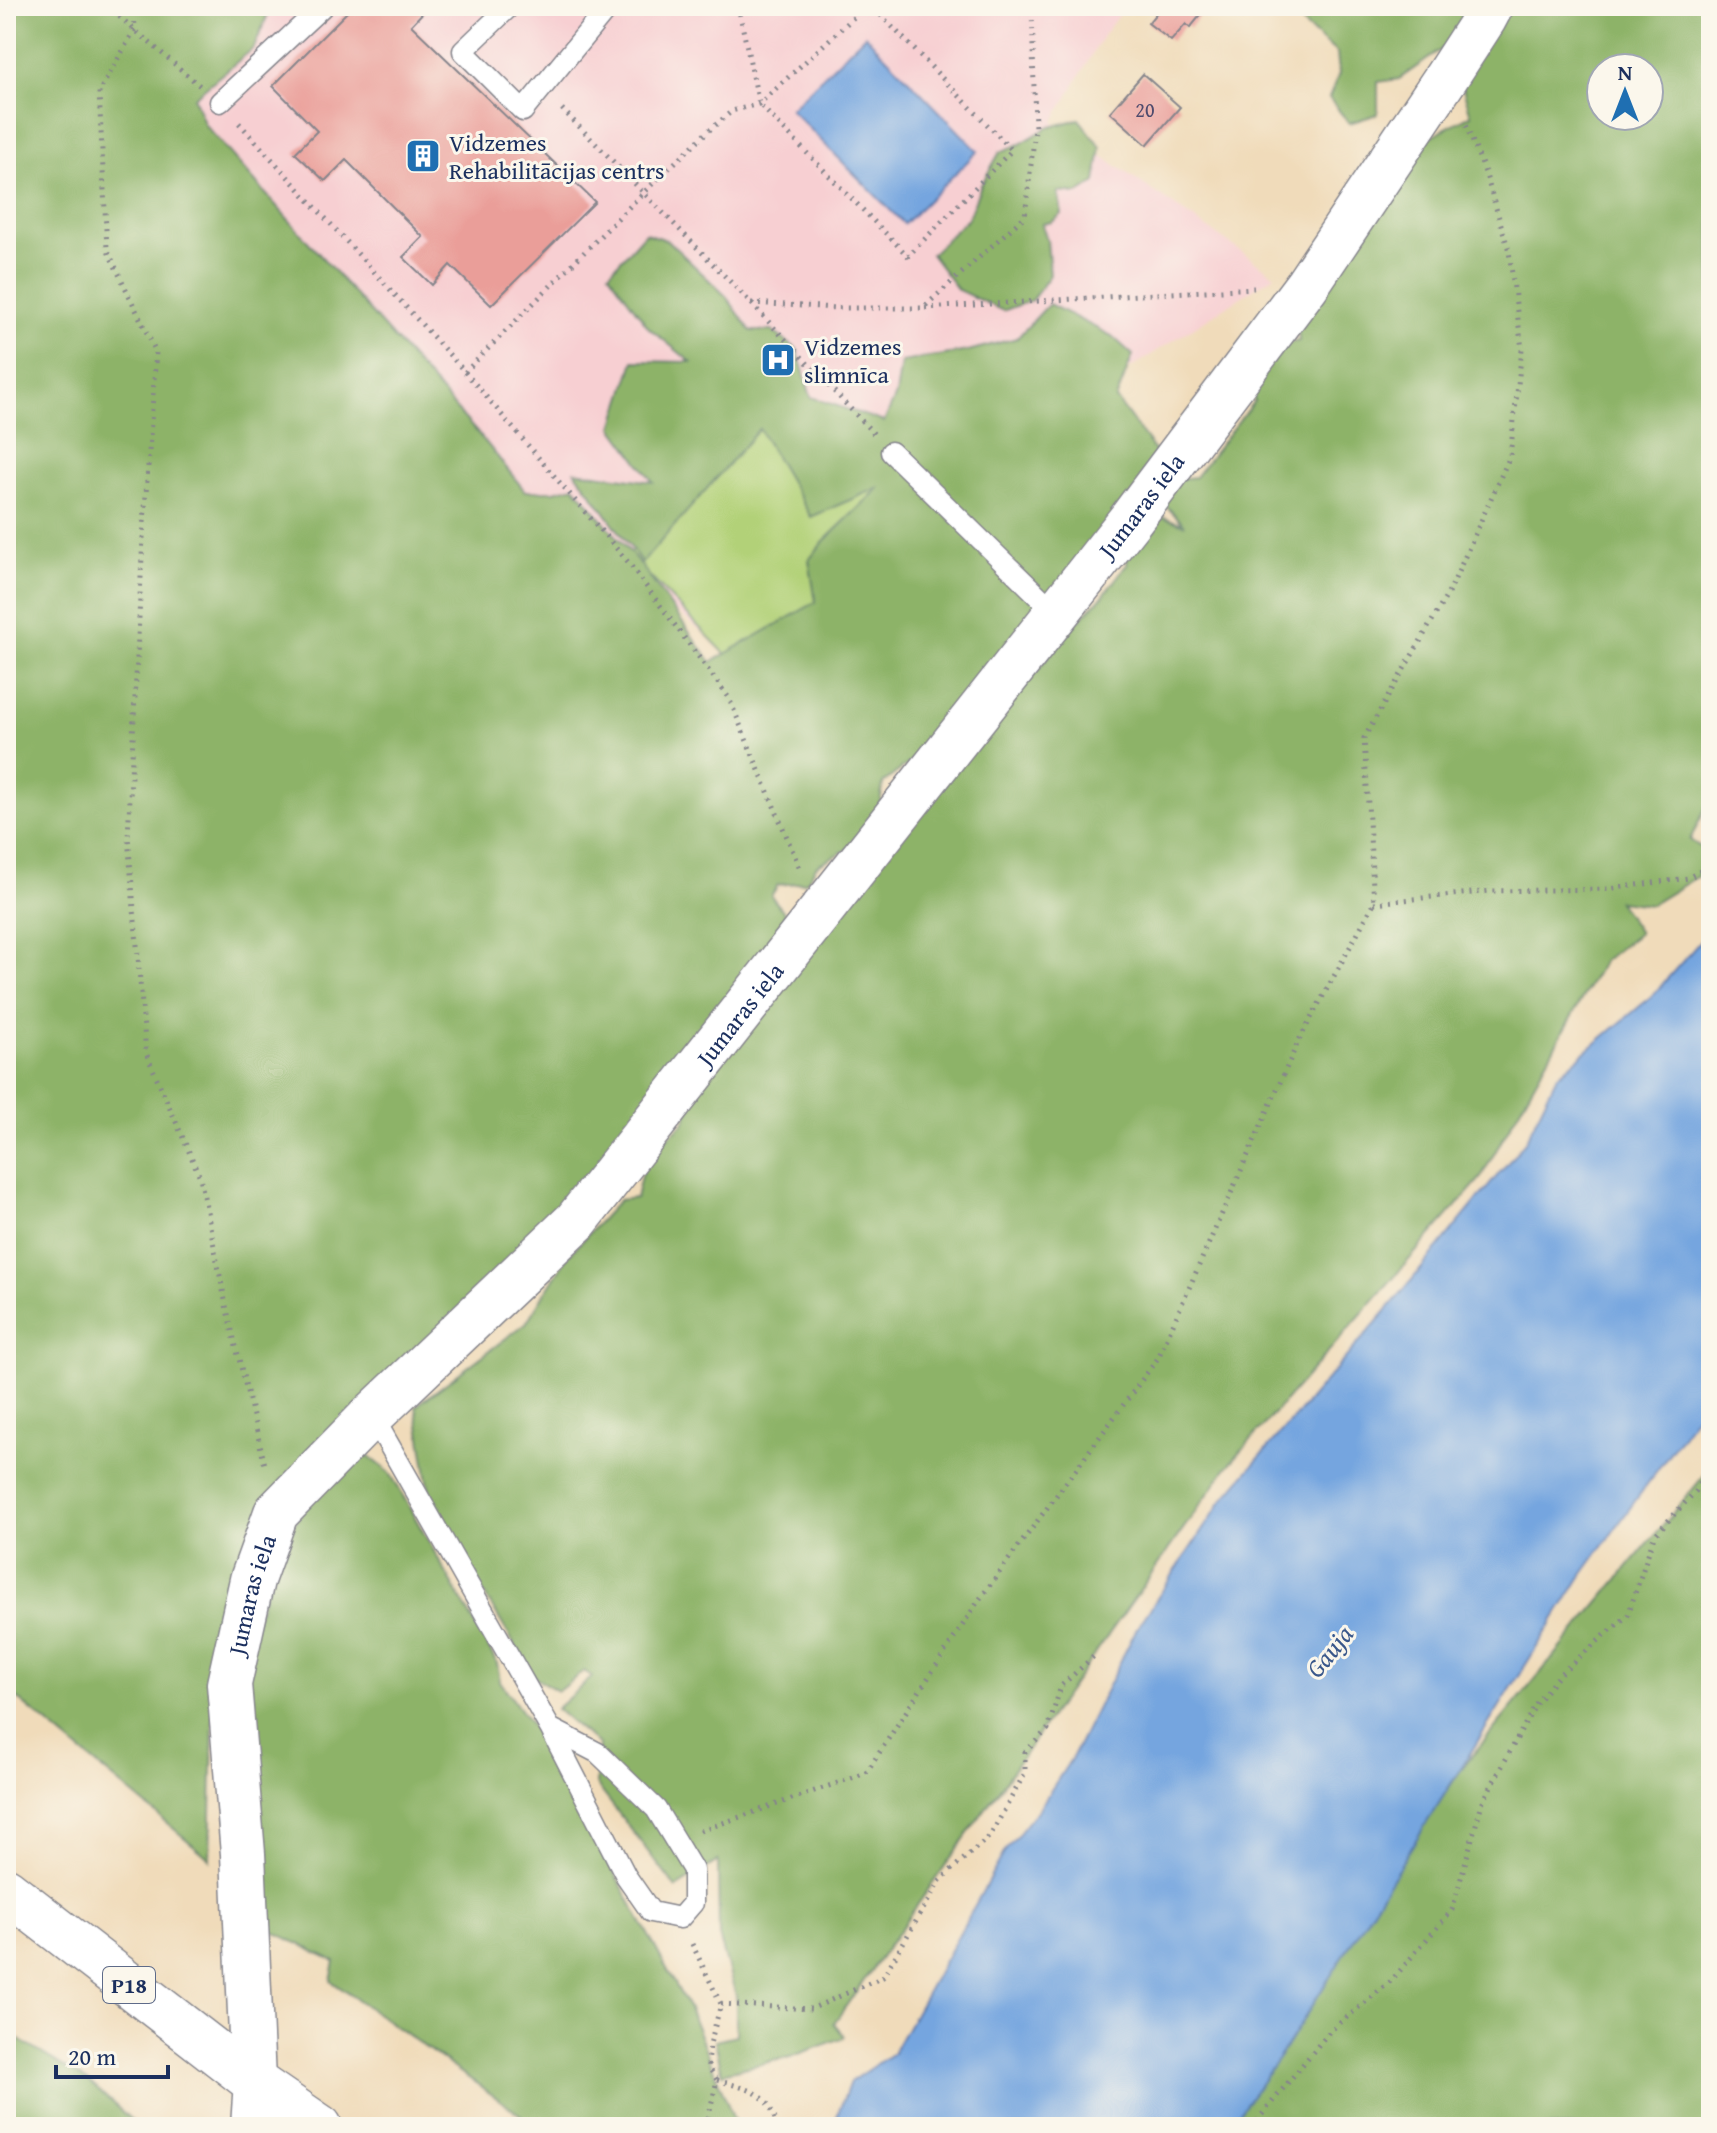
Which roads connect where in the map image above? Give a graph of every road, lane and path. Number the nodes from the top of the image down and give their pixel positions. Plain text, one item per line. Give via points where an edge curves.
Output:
1 (107, 6) edge
2 (134, 6) edge
3 (323, 6) edge
4 (510, 6) edge
5 (609, 6) edge
6 (738, 6) edge
7 (869, 6) edge
8 (1032, 6) edge
9 (1491, 6) edge
10 (135, 29) junction
11 (1447, 76) junction
12 (543, 89) junction
13 (220, 102) junction
14 (759, 104) junction
15 (643, 193) junction
16 (1307, 285) junction
17 (751, 303) junction
18 (923, 308) junction
19 (465, 372) junction
20 (891, 452) joint
21 (1056, 613) junction
22 (1711, 865) edge
23 (1374, 903) junction
24 (819, 913) junction
25 (372, 1415) junction
26 (1711, 1460) edge
27 (276, 1513) junction
28 (1094, 1656) dead end
29 (550, 1728) junction
30 (675, 1840) junction
31 (6, 1890) edge
32 (680, 1918) junction
33 (721, 2004) junction
34 (717, 2080) junction
35 (253, 2081) junction
36 (250, 2127) edge
37 (320, 2127) edge
38 (358, 2127) edge
39 (377, 2127) edge
40 (706, 2127) edge
41 (777, 2127) edge
42 (1252, 2127) edge

1 - 10 path
2 - 10 path
3 - 13 lane
4 - 12 lane via 463,51 523,111
5 - 12 lane
6 - 14 path
7 - 14 path
7 - 14 path via 1012,150 908,256
8 - 18 path via 1035,130 1025,216
9 - 11 street, Jumaras iela
10 - 13 path
10 - 27 path via 99,92 107,249 156,352 128,837 146,1053 200,1177
11 - 16 street, Jumaras iela
11 - 23 path via 1509,251 1522,349 1510,456 1450,590 1364,738
12 - 15 path
13 - 19 path
14 - 15 path via 732,111
15 - 17 path
15 - 19 path
16 - 18 path
16 - 21 street, Jumaras iela
17 - 18 path
17 - 20 path
19 - 24 path via 628,562 729,698
20 - 21 lane
21 - 24 street, Jumaras iela
22 - 23 path via 1688,878 1609,889 1491,891
23 - 30 path via 1298,1042 1158,1358 979,1600 866,1773
24 - 25 street, Jumaras iela via 576,1221
25 - 27 street, Jumaras iela
25 - 29 lane
26 - 42 path via 1696,1491 1654,1536 1628,1615 1561,1673 1537,1702 1482,1803 1452,1910 1391,1981 1329,2032
27 - 35 street, Jumaras iela via 252,1580 229,1684
28 - 33 path via 1061,1686 1048,1729 1025,1752 1025,1773 990,1836 941,1879 883,1977 811,2009
29 - 30 lane via 598,1753 656,1809
29 - 32 lane via 626,1876 651,1912
30 - 32 lane via 693,1870 693,1903
31 - 35 street, P18
32 - 33 path
33 - 34 path via 708,2066
34 - 40 path
34 - 41 path via 759,2093
35 - 36 street
35 - 37 street, P18
38 - 39 path via 365,2121

